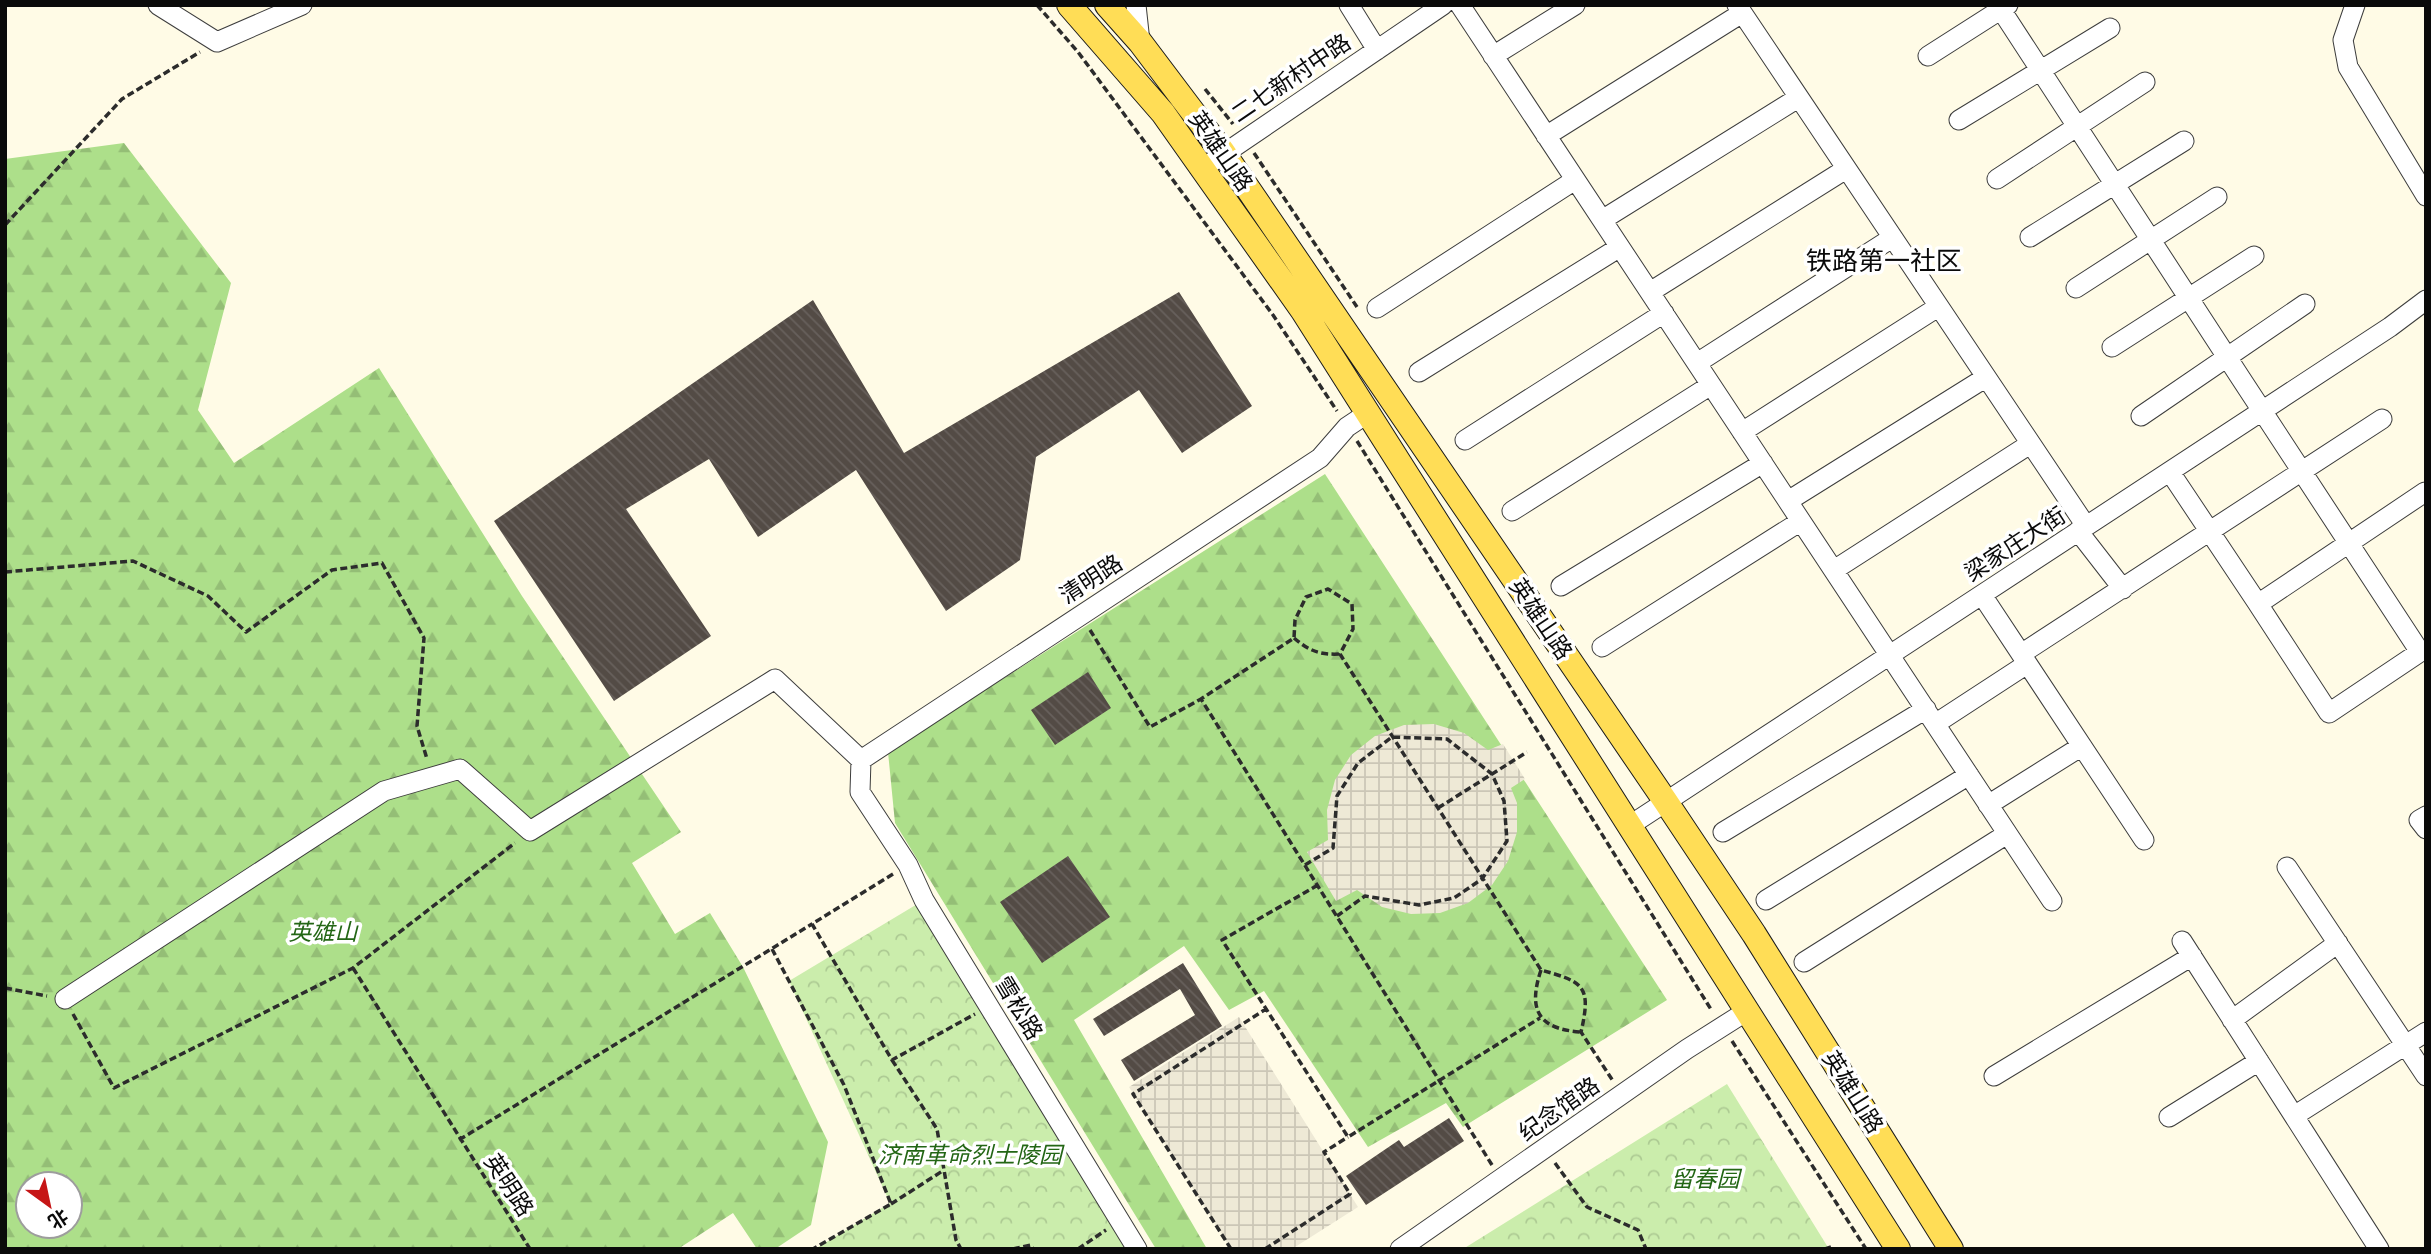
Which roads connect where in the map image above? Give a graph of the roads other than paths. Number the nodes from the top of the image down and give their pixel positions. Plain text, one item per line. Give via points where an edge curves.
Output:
1 (158, 5) edge
2 (302, 5) edge
3 (1069, 5) edge
4 (1107, 5) edge
5 (1136, 5) edge
6 (1349, 5) edge
7 (1443, 5) edge
8 (1460, 5) edge
9 (1575, 5) edge
10 (2355, 5) edge
11 (2003, 7) edge
12 (1739, 9) edge
13 (2110, 28) dead end
14 (1140, 42) junction
15 (1377, 50) junction
16 (1493, 56) junction
17 (1928, 57) dead end
18 (2040, 70) junction
19 (2145, 82) dead end
20 (1798, 97) junction
21 (1959, 120) dead end
22 (2077, 126) junction
23 (1546, 136) junction
24 (2184, 141) dead end
25 (1223, 152) junction
26 (1846, 169) junction
27 (1203, 170) junction
28 (1997, 179) dead end
29 (1575, 180) junction
30 (2115, 186) junction
31 (2426, 196) edge
32 (2217, 197) dead end
33 (1602, 220) junction
34 (2030, 237) dead end
35 (1892, 238) junction
36 (2151, 241) junction
37 (1620, 247) junction
38 (2254, 256) dead end
39 (2076, 288) dead end
40 (1650, 292) junction
41 (2189, 299) junction
42 (2426, 300) edge
43 (2305, 304) dead end
44 (1938, 307) junction
45 (1377, 309) dead end
46 (1664, 313) junction
47 (2112, 347) dead end
48 (2226, 357) junction
49 (1697, 363) junction
50 (1419, 372) dead end
51 (1985, 378) junction
52 (1711, 384) junction
53 (2261, 411) junction
54 (2141, 416) dead end
55 (2382, 419) dead end
56 (1358, 420) junction
57 (1742, 432) junction
58 (1465, 440) dead end
59 (2030, 444) junction
60 (1763, 463) junction
61 (2170, 472) junction
62 (2301, 473) junction
63 (2425, 492) edge
64 (1788, 501) junction
65 (1512, 511) dead end
66 (1801, 521) junction
67 (2082, 529) junction
68 (2210, 533) junction
69 (2348, 543) junction
70 (1834, 570) junction
71 (1561, 586) dead end
72 (2123, 589) junction
73 (1982, 595) junction
74 (2258, 604) junction
75 (1602, 647) dead end
76 (1890, 655) junction
77 (2024, 659) junction
78 (1931, 717) junction
79 (2082, 746) junction
80 (861, 760) junction
81 (1969, 775) junction
82 (1666, 802) junction
83 (1989, 805) junction
84 (2426, 816) edge
85 (1629, 826) junction
86 (2426, 829) edge
87 (1723, 832) dead end
88 (2007, 834) junction
89 (2144, 840) dead end
90 (2287, 867) dead end
91 (1766, 900) dead end
92 (2052, 901) dead end
93 (2338, 943) junction
94 (1804, 962) dead end
95 (65, 999) road end
96 (1747, 1011) junction
97 (2232, 1020) junction
98 (2426, 1032) edge
99 (2406, 1045) junction
100 (2259, 1061) junction
101 (1994, 1076) dead end
102 (2426, 1076) edge
103 (2294, 1116) junction
104 (2169, 1117) dead end
105 (1137, 1249) edge
106 (1400, 1249) edge
107 (1898, 1249) edge
108 (1951, 1249) edge
109 (2379, 1249) edge

1 - 2 street via 217,42
3 - 27 main road, 英雄山路 via 1163,113
4 - 14 main road, 英雄山路
5 - 14 street
6 - 15 street
7 - 15 street, 二七新村中路
8 - 16 street
9 - 16 street
10 - 31 street via 2343,40 2348,67
11 - 17 street
11 - 18 street
12 - 20 street
12 - 23 street
13 - 18 street
14 - 25 main road, 英雄山路
15 - 25 street, 二七新村中路
16 - 23 street
18 - 21 street
18 - 22 street
19 - 22 street
20 - 26 street
20 - 33 street
22 - 28 street
22 - 30 street
23 - 29 street
24 - 30 street
25 - 27 street, 二七新村中路
25 - 82 main road, 英雄山路
26 - 35 street
26 - 40 street
27 - 56 main road, 英雄山路 via 1303,312
29 - 33 street
29 - 45 street
30 - 34 street
30 - 36 street
32 - 36 street
33 - 37 street
35 - 44 street
35 - 49 street
36 - 39 street
36 - 41 street
37 - 40 street
37 - 50 street
38 - 41 street
40 - 46 street
41 - 47 street
41 - 48 street
42 - 53 street, 梁家庄大街
43 - 48 street
44 - 51 street
44 - 57 street
46 - 49 street
46 - 58 street
48 - 53 street
48 - 54 street
49 - 52 street
51 - 59 street
51 - 64 street
52 - 57 street
52 - 65 street
53 - 61 street, 梁家庄大街
53 - 62 street
55 - 62 street
56 - 80 street, 清明路 via 1320,458
56 - 85 main road, 英雄山路
57 - 60 street
59 - 67 street
59 - 70 street
60 - 64 street
60 - 71 street
61 - 67 street, 梁家庄大街
61 - 68 street
62 - 68 street
62 - 69 street
63 - 69 street
64 - 66 street
66 - 70 street
66 - 75 street
67 - 72 street
67 - 73 street, 梁家庄大街
68 - 72 street
68 - 74 street
69 - 74 street
69 - 74 street via 2420,652 2329,713
70 - 76 street
72 - 77 street
73 - 76 street, 梁家庄大街
73 - 77 street
76 - 78 street
76 - 82 street, 梁家庄大街
77 - 78 street
77 - 79 street
78 - 81 street
78 - 87 street
79 - 83 street
79 - 89 street
80 - 95 street via 775,680 530,831 460,769 384,791
80 - 105 street, 雪松路 via 860,792
81 - 83 street
81 - 91 street
82 - 85 street, 梁家庄大街
82 - 108 main road, 英雄山路
83 - 88 street
84 - 86 street via 2419,820
85 - 96 main road, 英雄山路
88 - 92 street
88 - 94 street
90 - 93 street
93 - 97 street
93 - 99 street
96 - 106 street, 纪念馆路
96 - 107 main road, 英雄山路
97 - 100 street
97 - 101 street via 2187,948
98 - 99 street
99 - 102 street
99 - 103 street
100 - 103 street
100 - 104 street
103 - 109 street

